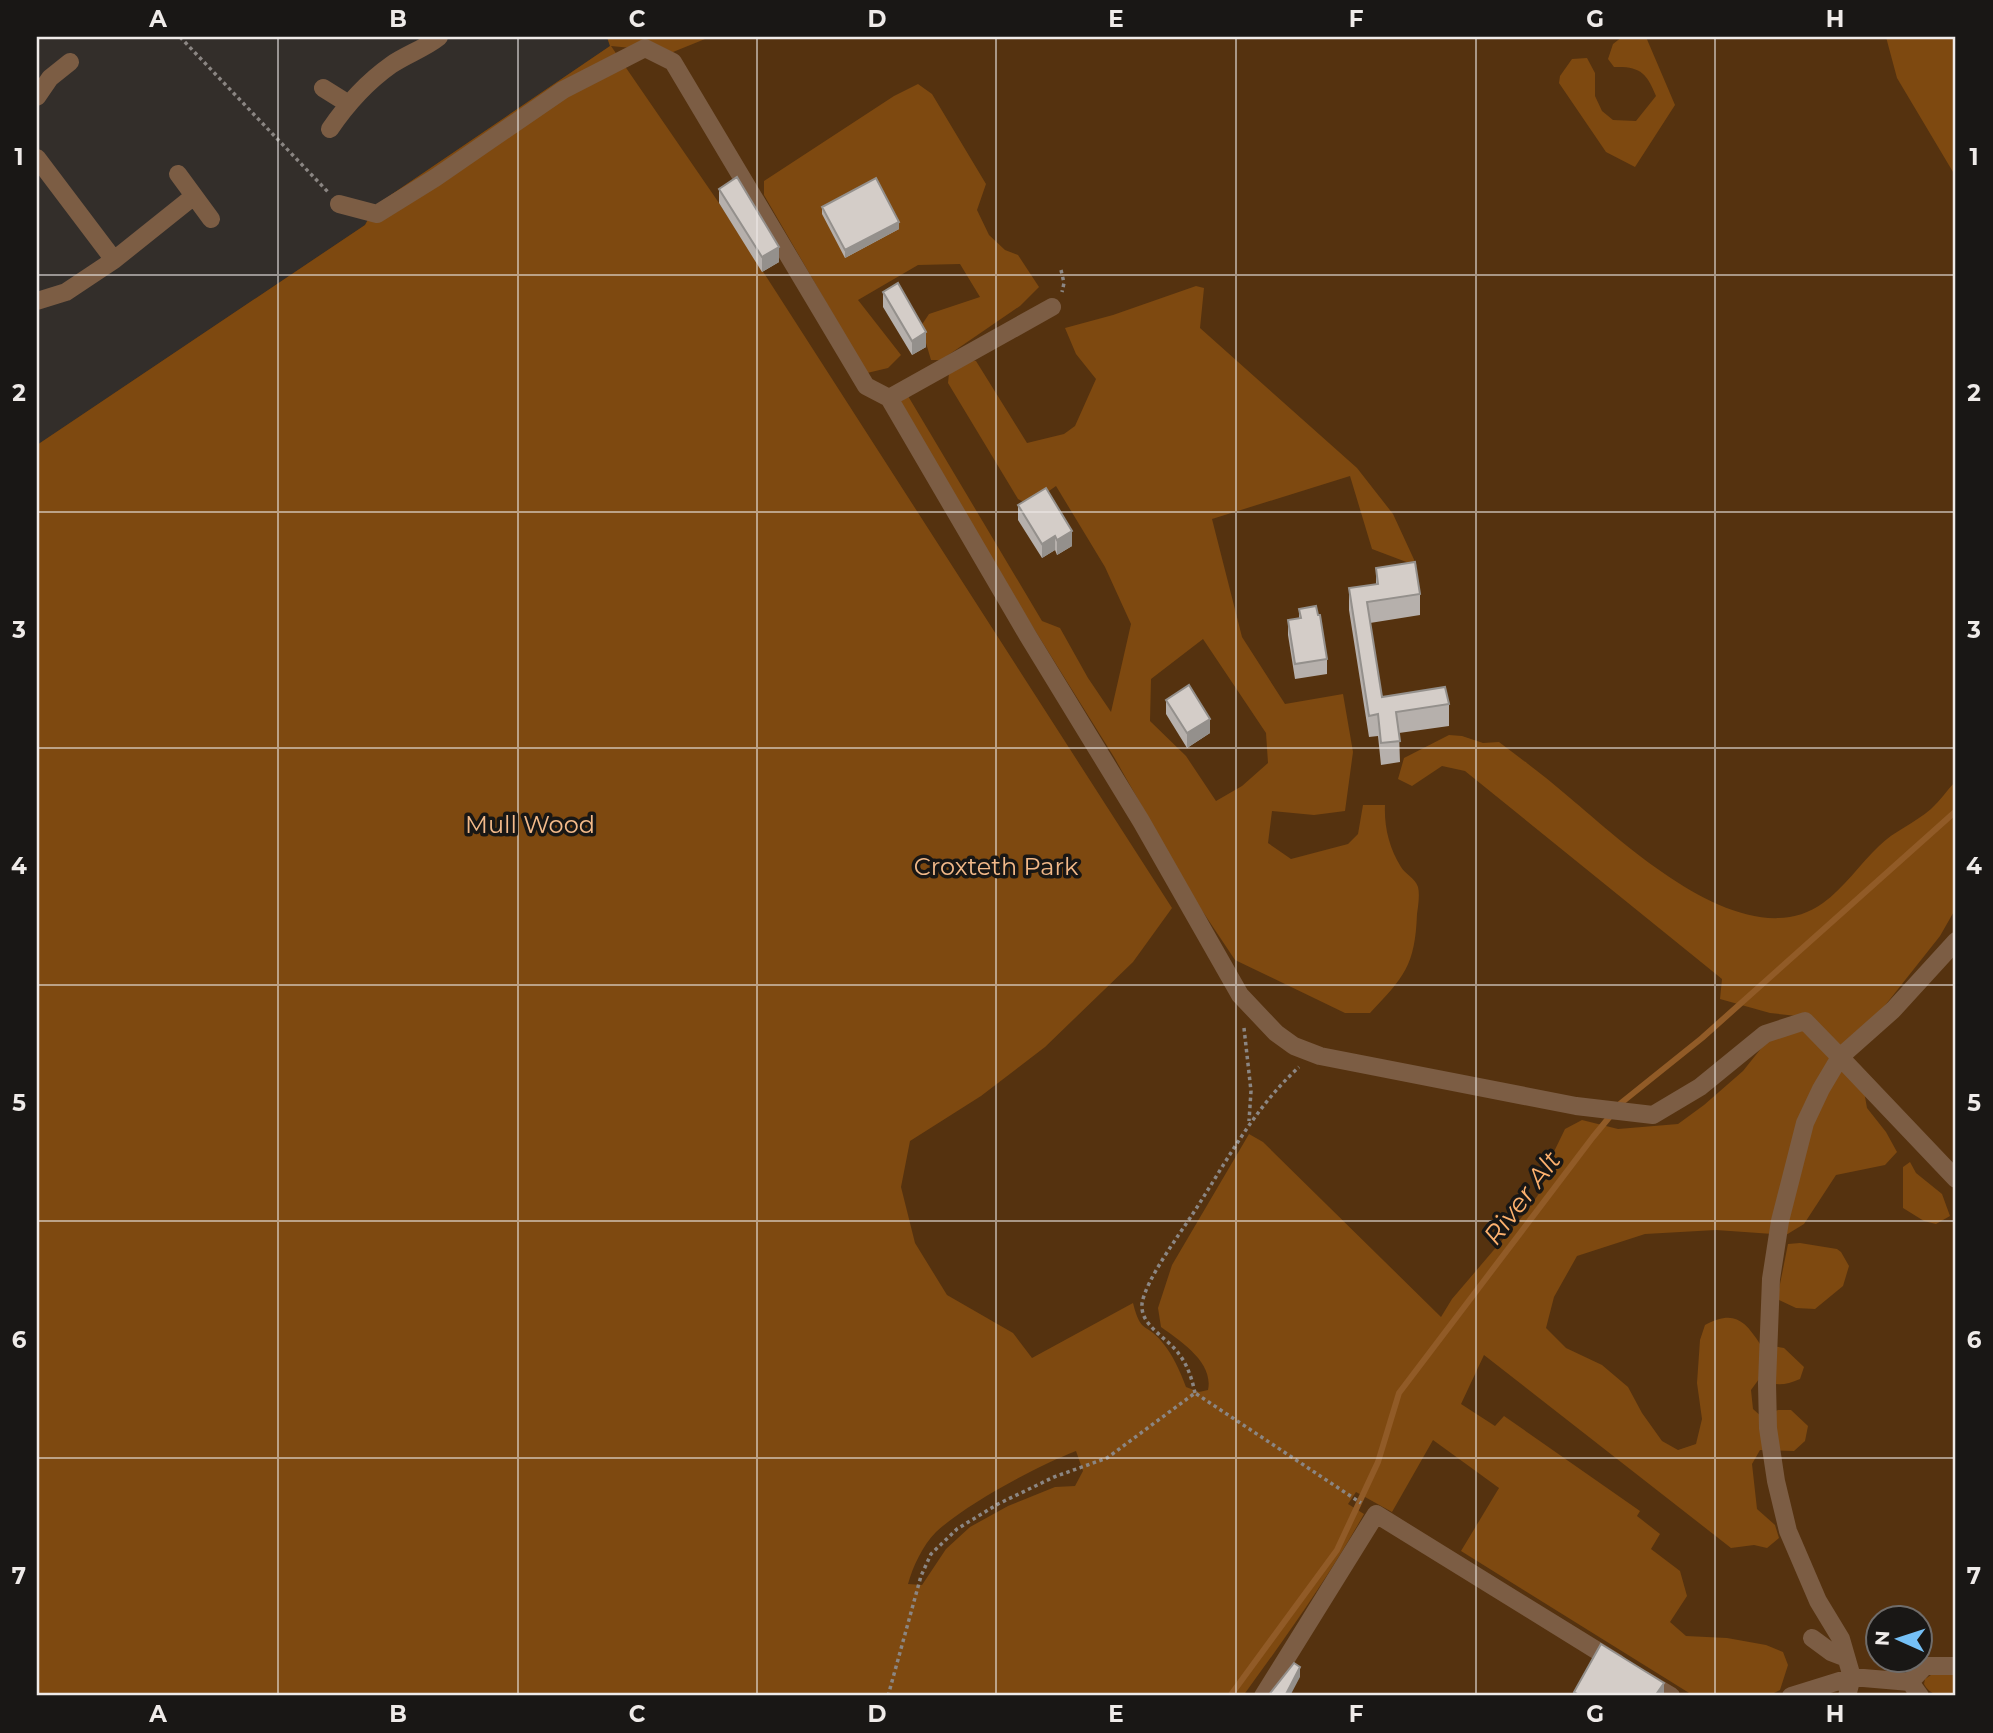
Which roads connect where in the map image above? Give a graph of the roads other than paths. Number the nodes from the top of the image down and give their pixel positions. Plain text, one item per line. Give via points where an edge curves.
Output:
1 (439, 37) edge
2 (70, 62) dead end
3 (323, 88) dead end
4 (37, 98) edge
5 (347, 103) junction
6 (330, 129) dead end
7 (37, 158) edge
8 (178, 174) dead end
9 (194, 196) junction
10 (339, 204) road end
11 (211, 219) dead end
12 (114, 260) junction
13 (37, 300) edge
14 (1052, 306) dead end
15 (889, 398) junction
16 (1956, 941) edge
17 (1840, 1057) junction
18 (1956, 1179) edge
19 (1812, 1639) dead end
20 (1844, 1657) junction
21 (1956, 1667) edge
22 (1852, 1677) junction
23 (1915, 1689) edge
24 (1263, 1696) edge
25 (1671, 1696) edge
26 (1791, 1696) edge
27 (1847, 1696) edge

1 - 5 street via 393,63
2 - 4 street via 50,78
3 - 5 street
5 - 6 street
7 - 12 street
8 - 9 street
9 - 11 street
9 - 12 street
10 - 15 street via 377,214 563,90 645,48 673,62 866,386
12 - 13 street via 66,292
14 - 15 street
15 - 17 street via 1240,996 1294,1046 1320,1056 1576,1106 1653,1115 1700,1087 1765,1034 1805,1021
16 - 17 street via 1893,1010
17 - 18 street
17 - 20 street via 1805,1123 1783,1208 1771,1279 1767,1383 1768,1428 1788,1531 1801,1567 1841,1639
19 - 20 street
20 - 22 street
21 - 23 street via 1925,1666
22 - 23 street
22 - 26 street
22 - 27 street
24 - 25 street via 1376,1514

